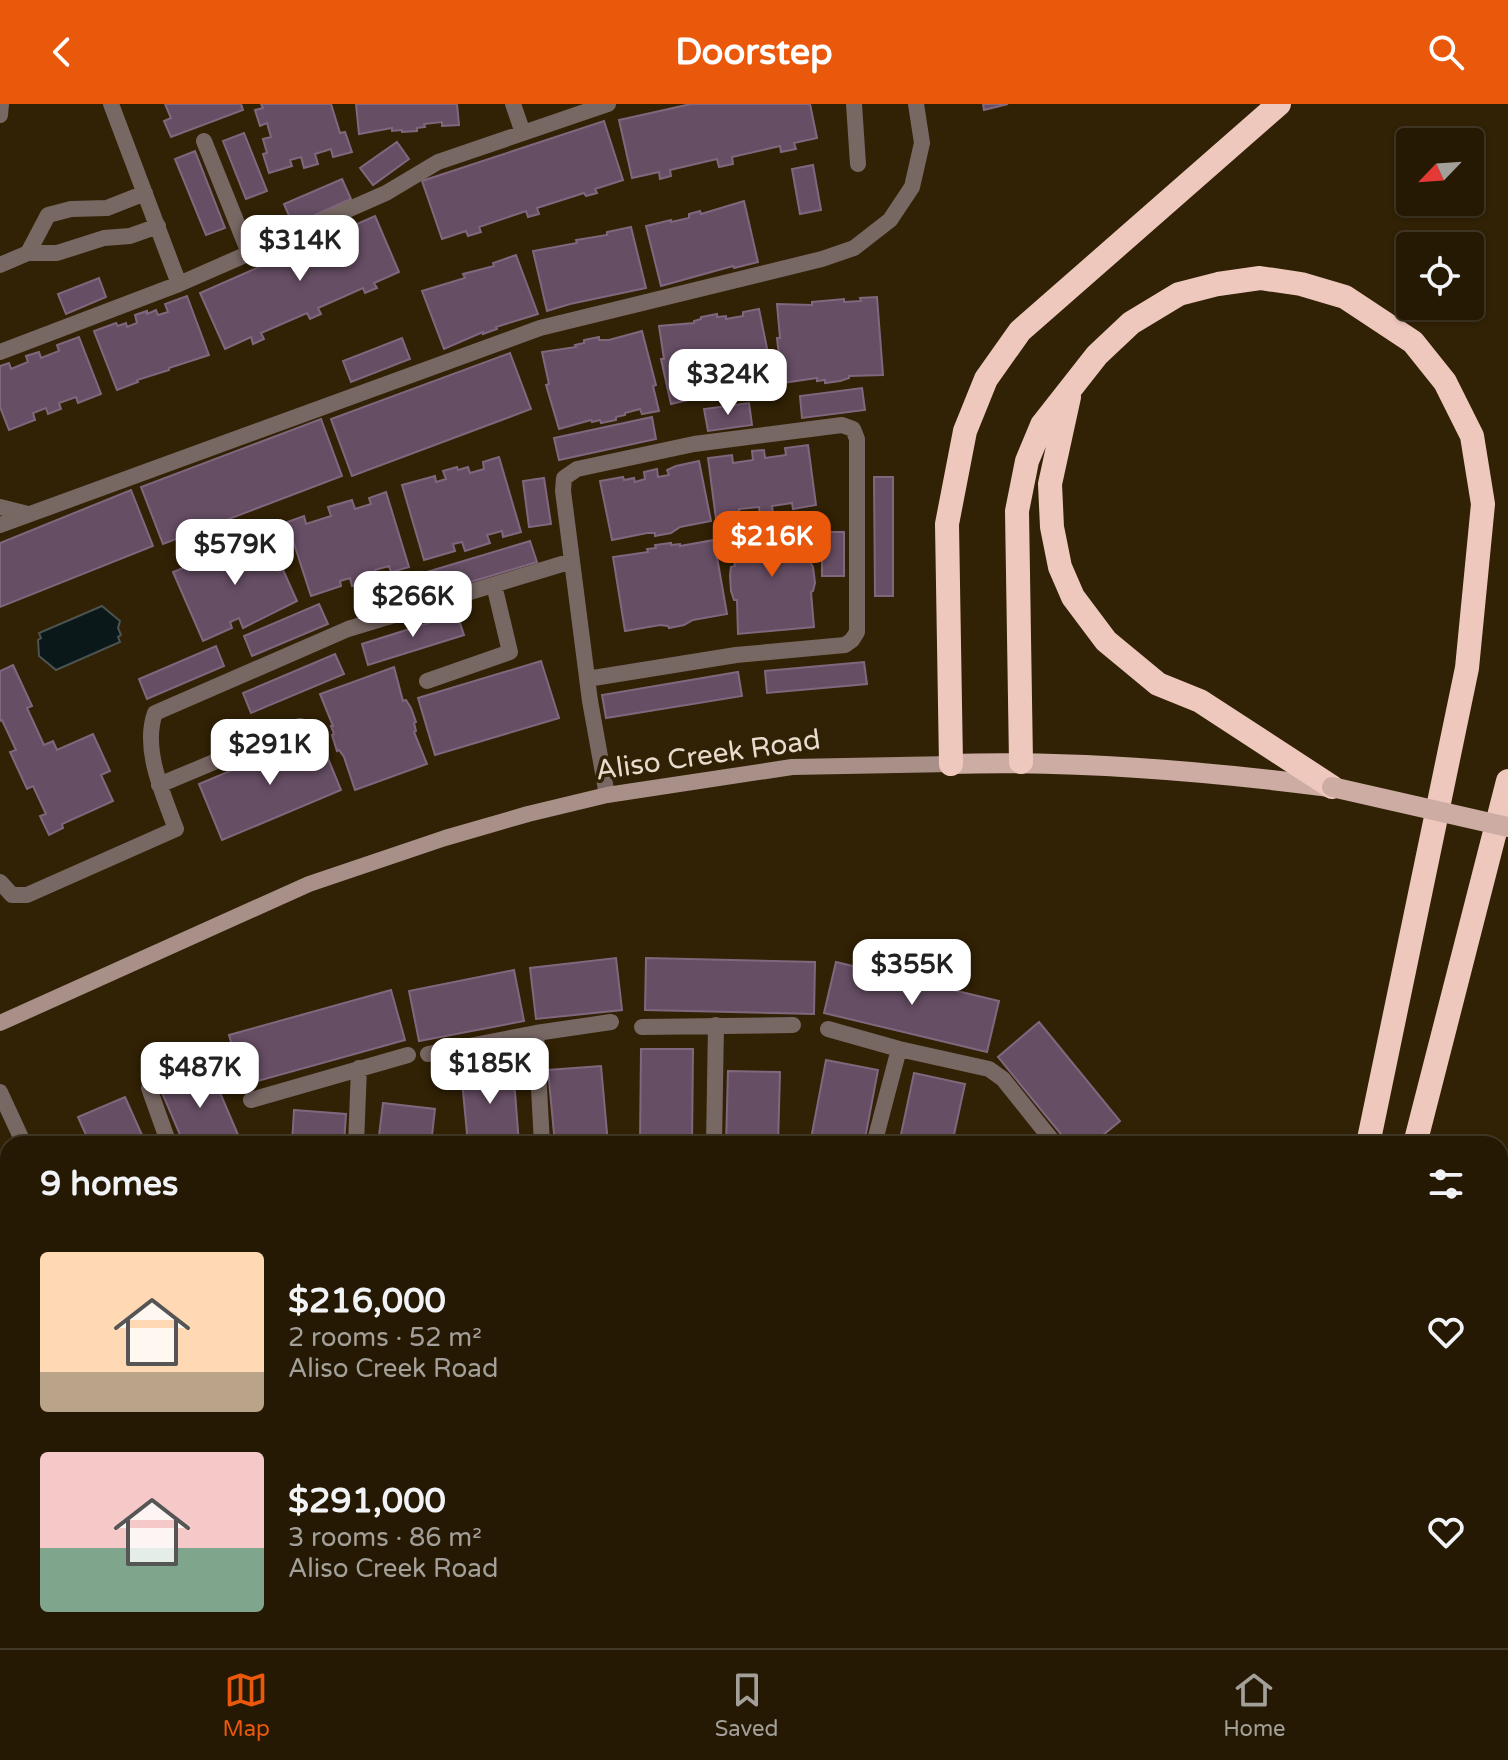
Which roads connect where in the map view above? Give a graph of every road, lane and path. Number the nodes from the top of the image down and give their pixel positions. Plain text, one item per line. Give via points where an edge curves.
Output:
1 (1, 104) edge
2 (111, 104) edge
3 (513, 104) edge
4 (608, 104) edge
5 (854, 104) edge
6 (916, 104) edge
7 (1279, 104) edge
8 (0, 115) edge
9 (523, 133) junction
10 (204, 141) dead end
11 (858, 164) dead end
12 (145, 193) junction
13 (158, 226) junction
14 (28, 253) junction
15 (249, 253) junction
16 (0, 265) edge
17 (179, 284) junction
18 (0, 352) edge
19 (1070, 391) junction
20 (0, 507) edge
21 (28, 514) junction
22 (0, 525) edge
23 (572, 561) junction
24 (494, 585) junction
25 (587, 679) junction
26 (427, 681) dead end
27 (300, 726) dead end
28 (1021, 762) junction
29 (951, 764) junction
30 (1508, 781) edge
31 (159, 785) junction
32 (1332, 787) junction
33 (607, 795) junction
34 (1508, 827) edge
35 (0, 882) edge
36 (611, 1022) dead end
37 (0, 1023) edge
38 (716, 1025) junction
39 (793, 1025) dead end
40 (642, 1027) dead end
41 (828, 1029) dead end
42 (536, 1033) junction
43 (899, 1049) junction
44 (428, 1054) dead end
45 (408, 1055) dead end
46 (359, 1068) junction
47 (149, 1088) dead end
48 (0, 1092) edge
49 (251, 1100) dead end
50 (20, 1136) edge
51 (166, 1136) edge
52 (356, 1136) edge
53 (542, 1136) edge
54 (714, 1136) edge
55 (876, 1136) edge
56 (1049, 1136) edge
57 (1370, 1136) edge
58 (1417, 1136) edge

1 - 8 street
2 - 12 street
3 - 9 street
4 - 9 street
5 - 11 street
6 - 21 street via 922,143 912,187 890,220 854,248 540,328
7 - 29 highway via 1020,331 986,379 965,431 947,524
9 - 15 street via 438,162 386,193
10 - 15 street
12 - 13 street
12 - 14 street via 107,208 48,215
13 - 14 street via 57,253
13 - 17 street
14 - 16 street
15 - 17 street
17 - 18 street
19 - 28 highway via 1042,425 1027,461 1017,511
19 - 32 highway via 1050,484 1060,567 1073,597 1106,641 1158,684 1200,701
19 - 57 highway via 1131,323 1179,294 1260,278 1345,297 1413,342 1445,382 1472,436 1483,504 1467,668
20 - 21 street
21 - 22 street
23 - 24 street
23 - 25 street
23 - 25 street via 563,491 564,478 577,469 694,444 842,425 853,429 857,632 852,640
24 - 26 street via 510,652
24 - 31 street via 348,629 155,713 149,729
25 - 33 street
27 - 31 street
28 - 29 main road, Aliso Creek Road
28 - 32 main road, Aliso Creek Road via 1234,775
29 - 33 main road, Aliso Creek Road via 792,767
30 - 58 highway
31 - 35 street via 176,829 27,895 12,895
32 - 34 main road, Aliso Creek Road, bridge
33 - 37 main road, Aliso Creek Road via 445,838 309,884
36 - 42 street
38 - 39 street
38 - 40 street
38 - 54 street
41 - 43 street
42 - 44 street
42 - 53 street
43 - 55 street
43 - 56 street via 989,1069
45 - 46 street
46 - 49 street
46 - 52 street
47 - 51 street
48 - 50 street

